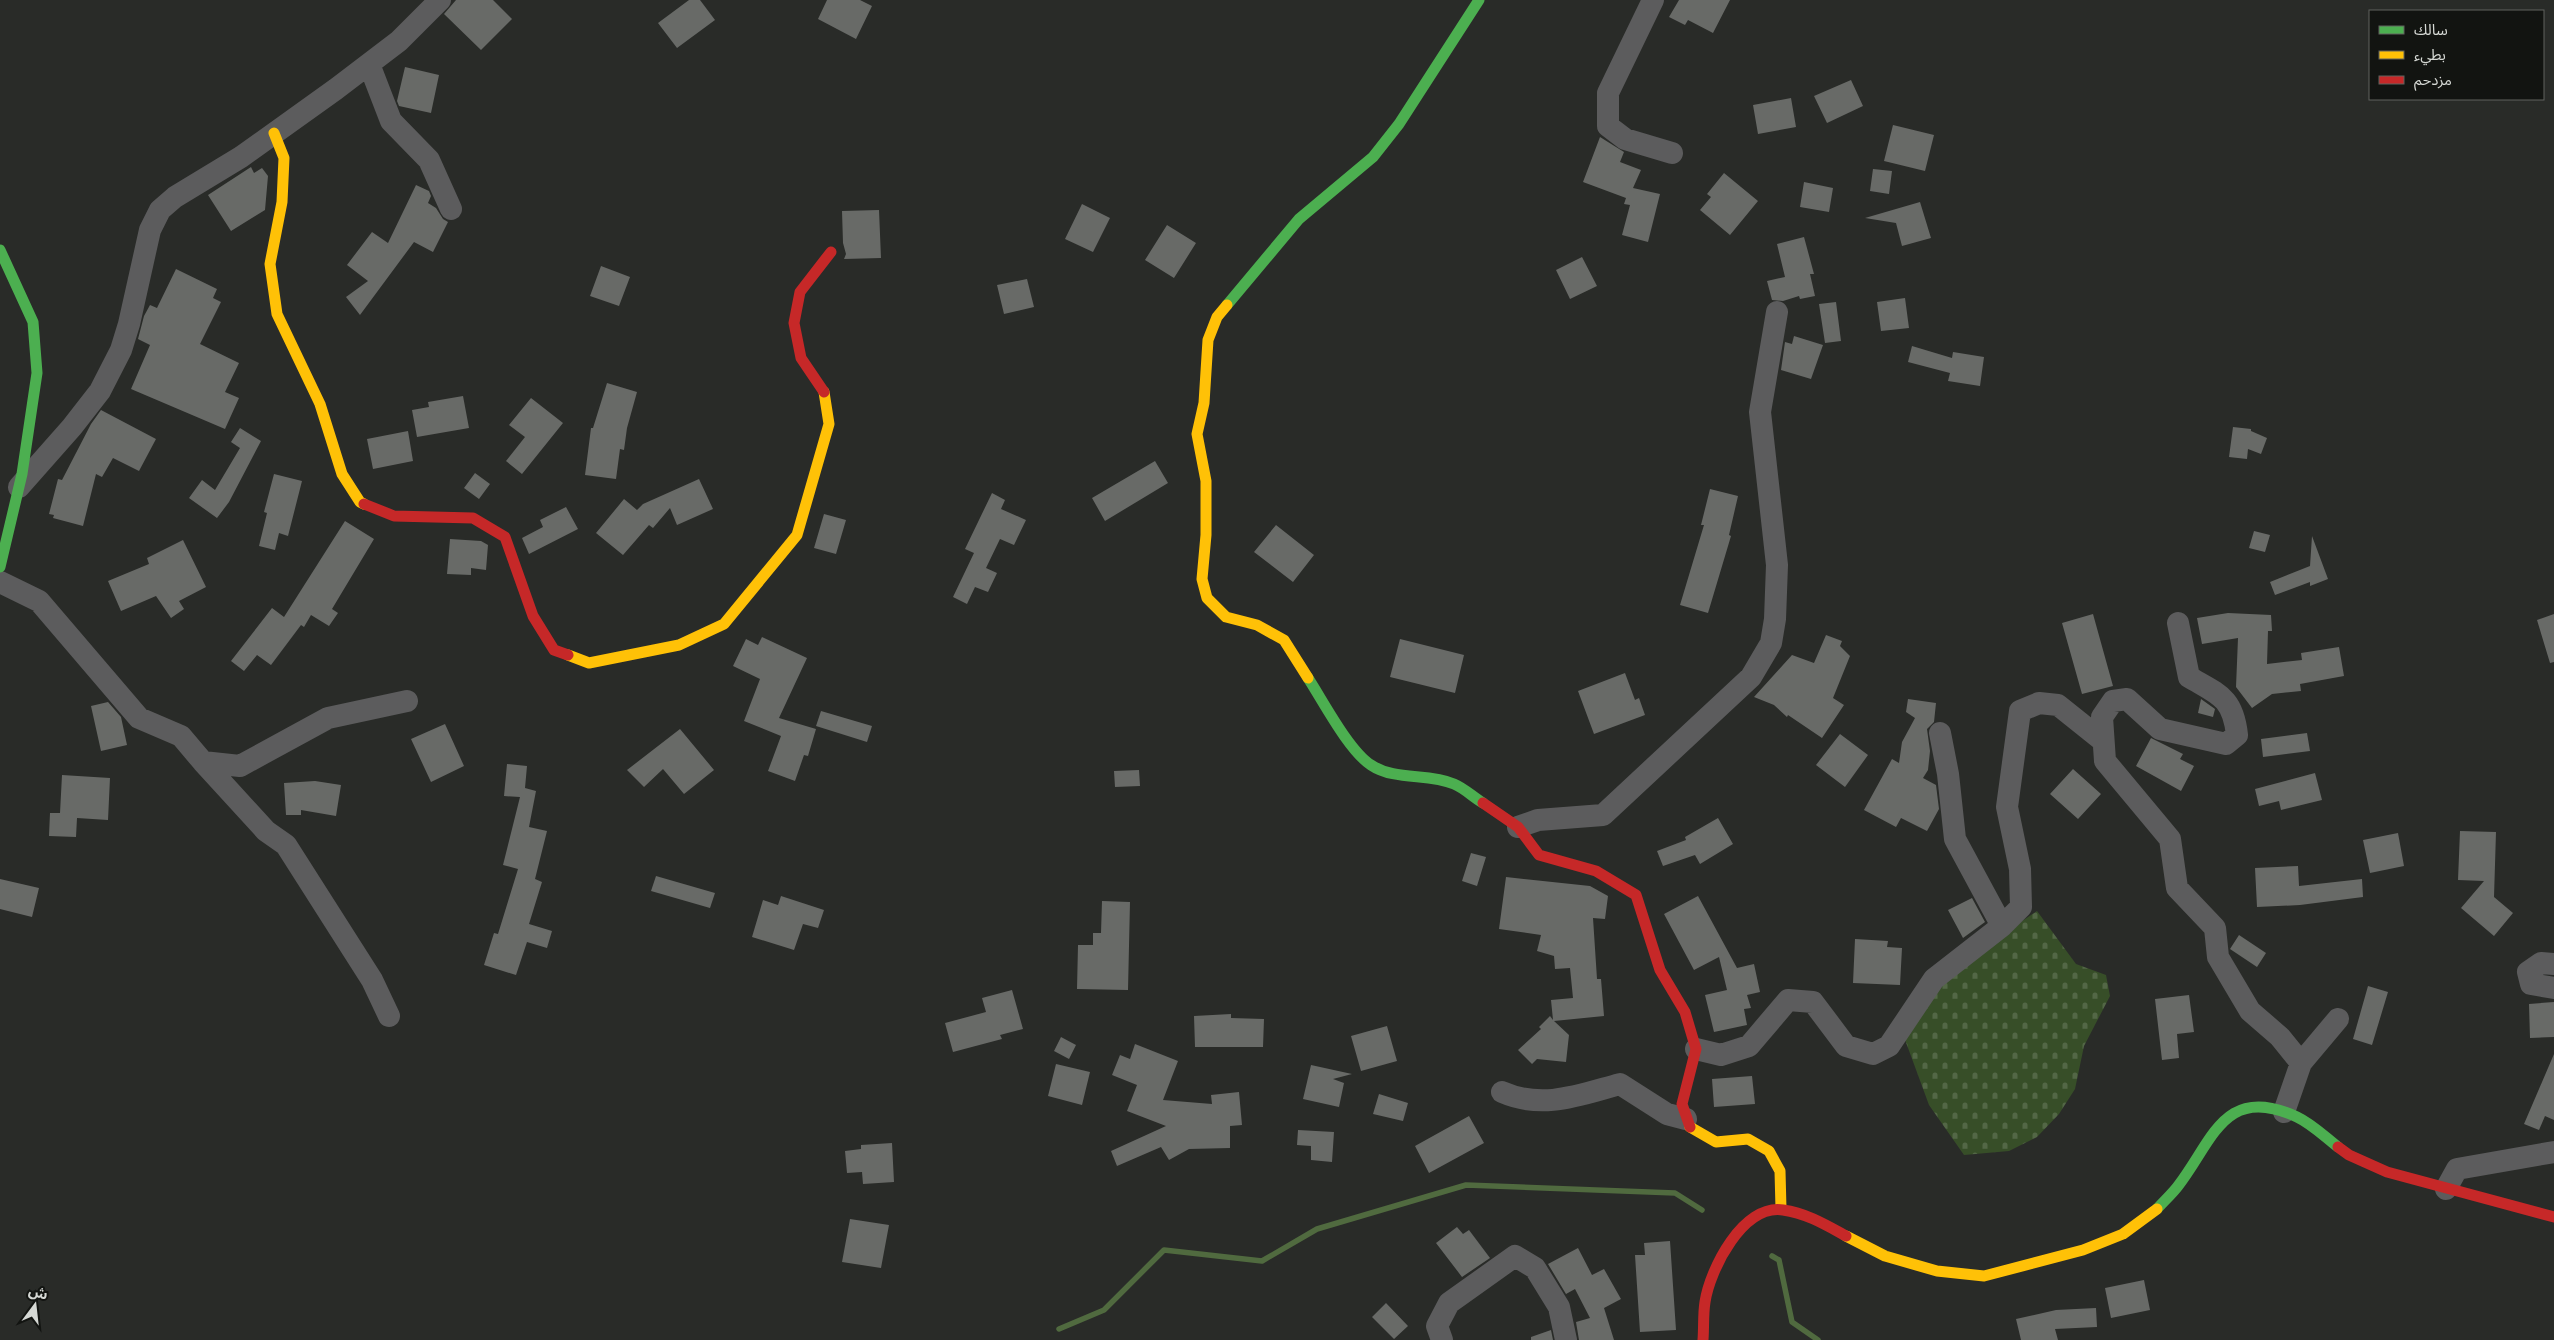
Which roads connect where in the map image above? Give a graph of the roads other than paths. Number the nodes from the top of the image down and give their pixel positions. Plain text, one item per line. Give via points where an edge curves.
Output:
1 (440, 0) edge
2 (1479, 0) edge
3 (1653, 0) edge
4 (369, 64) junction
5 (274, 133) junction
6 (1672, 153) dead end
7 (451, 209) dead end
8 (0, 250) edge
9 (831, 252) dead end
10 (1778, 312) dead end
11 (19, 487) junction
12 (0, 567) edge
13 (0, 582) edge
14 (2178, 623) dead end
15 (407, 701) dead end
16 (1940, 733) dead end
17 (2103, 741) junction
18 (203, 762) junction
19 (1518, 827) junction
20 (2002, 926) junction
21 (2554, 964) edge
22 (2554, 988) edge
23 (388, 1016) dead end
24 (2338, 1019) dead end
25 (1696, 1049) junction
26 (2301, 1063) junction
27 (1502, 1092) dead end
28 (2284, 1112) junction
29 (1686, 1119) junction
30 (2554, 1152) edge
31 (2446, 1189) junction
32 (1781, 1209) junction
33 (2554, 1216) edge
34 (1442, 1340) edge
35 (1566, 1340) edge
36 (1703, 1340) edge

1 - 4 street via 399,41
2 - 19 street via 1400,124 1373,157 1299,219 1217,317 1208,340 1204,403 1197,434 1206,481 1202,579 1207,598 1226,617 1257,625 1284,640 1345,737 1371,765 1395,774 1454,784
3 - 6 street via 1608,93 1608,126 1625,139
4 - 5 street
4 - 7 street via 391,121 429,160
5 - 9 street via 284,158 282,202 270,264 278,314 320,404 342,474 360,502 394,516 473,518 505,537 533,616 554,650 589,663 679,645 724,624 797,535 829,424 824,389 801,358 794,323 800,292
5 - 11 street via 160,210 150,230 130,324 121,350 100,391
8 - 11 street via 33,322 38,373
10 - 19 street via 1760,412 1777,565 1771,642 1751,677 1603,815 1538,820
11 - 12 street
13 - 18 street via 39,601 139,718 181,736
14 - 17 street via 2189,677 2224,697 2236,722 2237,734 2226,744 2160,729 2127,699 2113,701 2102,717
15 - 18 street via 328,718 240,766
16 - 20 street via 1955,838
17 - 20 street via 2058,705 2039,703 2020,711 2007,807 2020,869 2021,907
17 - 26 street via 2105,761 2170,840 2177,888 2215,928 2218,957 2250,1011 2280,1037
18 - 23 street via 266,830 286,845 372,980
19 - 25 street via 1539,855 1596,872 1636,895 1660,970 1685,1012
20 - 25 street via 1934,978 1889,1046 1873,1054 1846,1046 1813,1002 1788,1000 1749,1046 1721,1056
21 - 22 street via 2541,963 2528,972 2531,984
24 - 26 street
25 - 29 street via 1682,1104
26 - 28 street
27 - 29 street via 1517,1098 1556,1101 1620,1084 1667,1114
28 - 31 street via 2298,1118 2349,1156 2387,1172
28 - 32 street via 2273,1108 2251,1108 2229,1117 2212,1132 2178,1186 2151,1215 2123,1234 2084,1250 1984,1276 1937,1271 1885,1256 1811,1217
29 - 32 street via 1688,1126 1716,1142 1748,1140 1769,1151 1780,1171
30 - 31 street via 2457,1169
31 - 33 street
32 - 36 street via 1758,1215 1736,1232 1718,1262 1706,1302
34 - 35 street via 1437,1326 1449,1304 1515,1256 1535,1268 1559,1307

